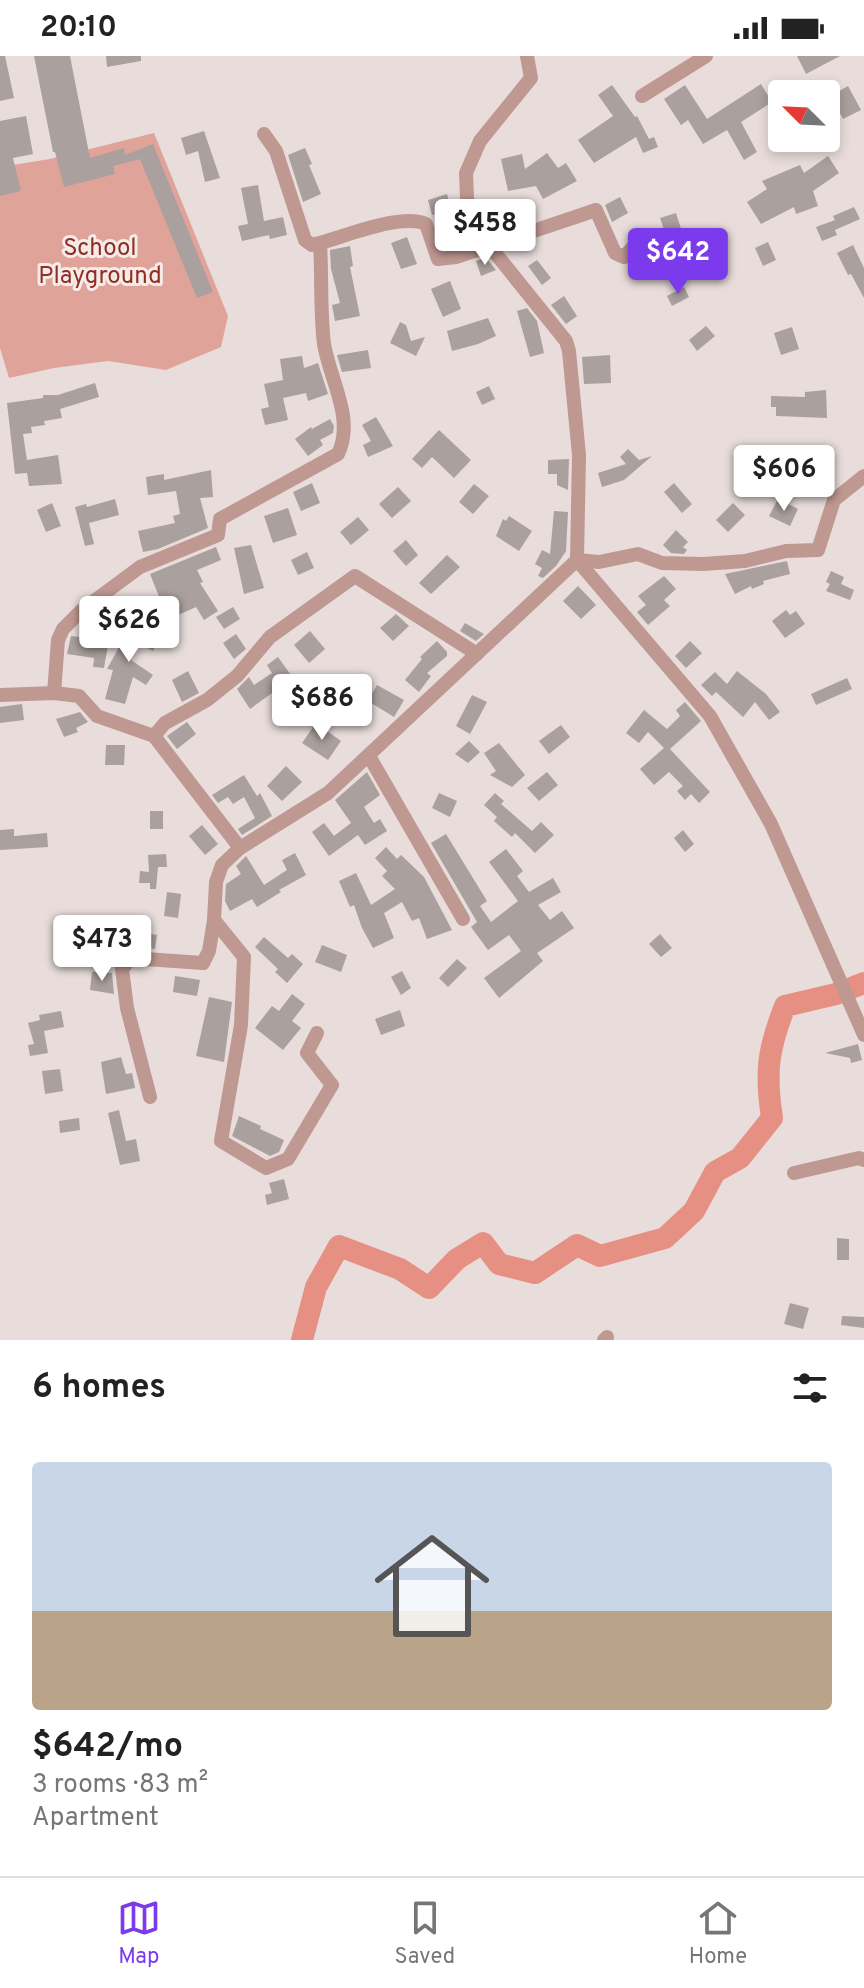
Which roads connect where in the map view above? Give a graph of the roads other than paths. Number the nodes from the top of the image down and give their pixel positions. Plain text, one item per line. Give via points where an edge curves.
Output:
1 (527, 56) edge
2 (706, 56) edge
3 (642, 96) dead end
4 (264, 134) dead end
5 (642, 237) dead end
6 (320, 243) junction
7 (489, 245) junction
8 (864, 476) edge
9 (577, 560) junction
10 (477, 654) junction
11 (54, 693) junction
12 (0, 695) edge
13 (154, 736) junction
14 (369, 756) junction
15 (240, 848) junction
16 (463, 919) dead end
17 (214, 920) junction
18 (317, 1033) dead end
19 (864, 1035) edge
20 (150, 1097) dead end
21 (864, 1160) edge
22 (794, 1173) dead end

1 - 7 street via 531,78 480,141 466,173 475,228
2 - 3 street
4 - 6 street via 276,151 305,240
5 - 7 street via 624,257 615,253 596,210
6 - 7 street via 417,220 426,224 438,259
6 - 11 street via 324,344 345,425 338,454 220,519 218,535 140,567 82,610 58,640
7 - 9 street via 569,351 579,455
8 - 9 street via 834,500 818,550 703,564 662,563 638,554 599,562
9 - 10 street
9 - 19 street via 710,716 771,824
10 - 13 street via 355,576 270,637 237,676 165,723
10 - 14 street
11 - 12 street
11 - 13 street via 79,696 97,716
13 - 15 street
14 - 15 street via 328,793
14 - 16 street
15 - 17 street via 222,865
17 - 18 street via 244,957 241,1025 221,1141 266,1168 288,1159 332,1085 307,1053
17 - 20 street via 203,963 131,958 122,969
21 - 22 street

